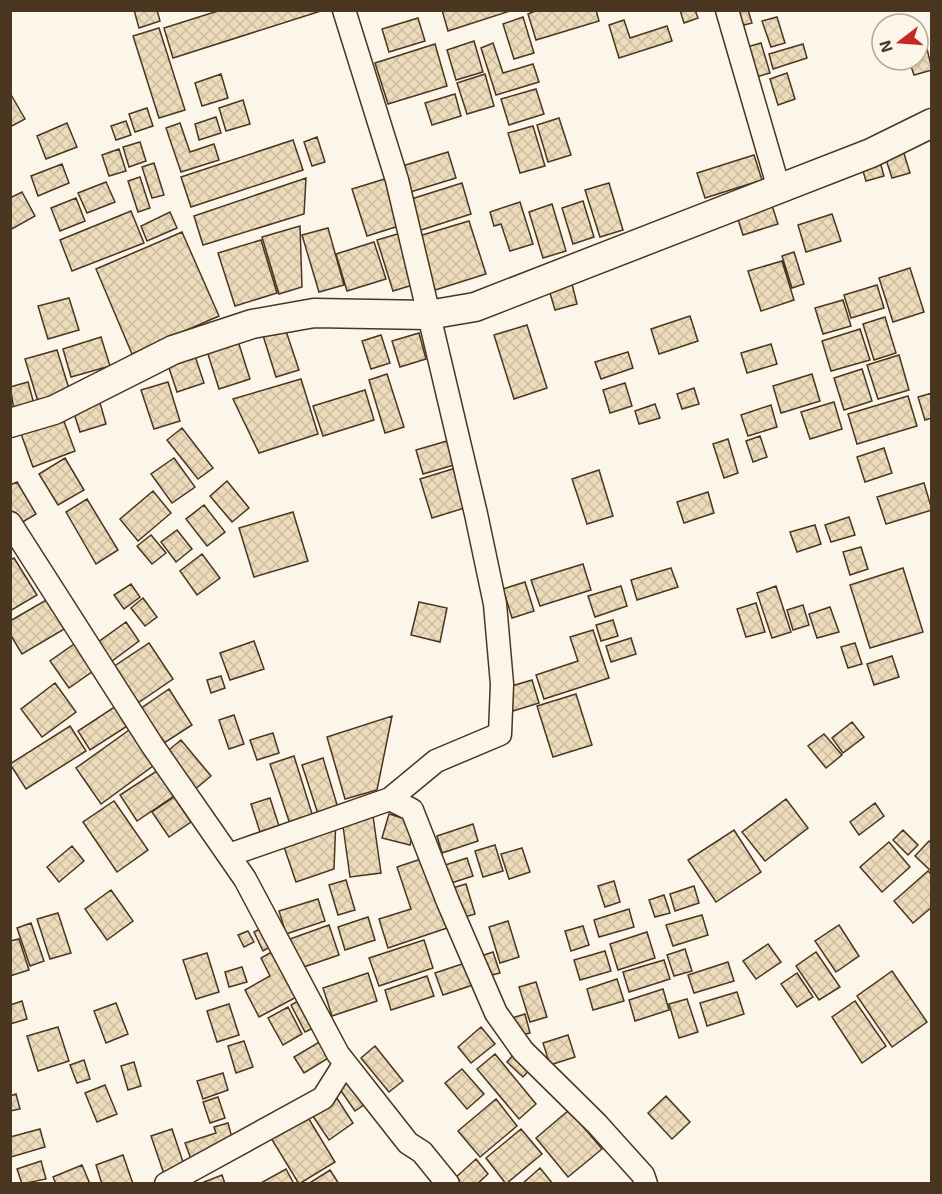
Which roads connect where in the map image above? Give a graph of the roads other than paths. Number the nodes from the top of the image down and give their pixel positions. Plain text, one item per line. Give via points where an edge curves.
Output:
1 (344, 10) edge
2 (727, 10) edge
3 (932, 123) edge
4 (779, 189) junction
5 (428, 315) junction
6 (10, 423) edge
7 (10, 523) edge
8 (390, 799) junction
9 (230, 855) junction
10 (345, 1063) junction
11 (166, 1184) edge
12 (448, 1184) edge
13 (646, 1184) edge

1 - 5 street via 397,180
2 - 4 street
3 - 4 street via 871,153
4 - 5 street via 475,307
5 - 6 street via 314,313 252,324 173,350 54,410
5 - 8 street via 495,604 502,684 500,734 436,761
7 - 9 street via 152,745
8 - 9 street
8 - 13 street via 412,810 496,1013 523,1051 597,1124 643,1175
9 - 10 street
10 - 11 street via 323,1098
10 - 12 street via 408,1143 423,1152

